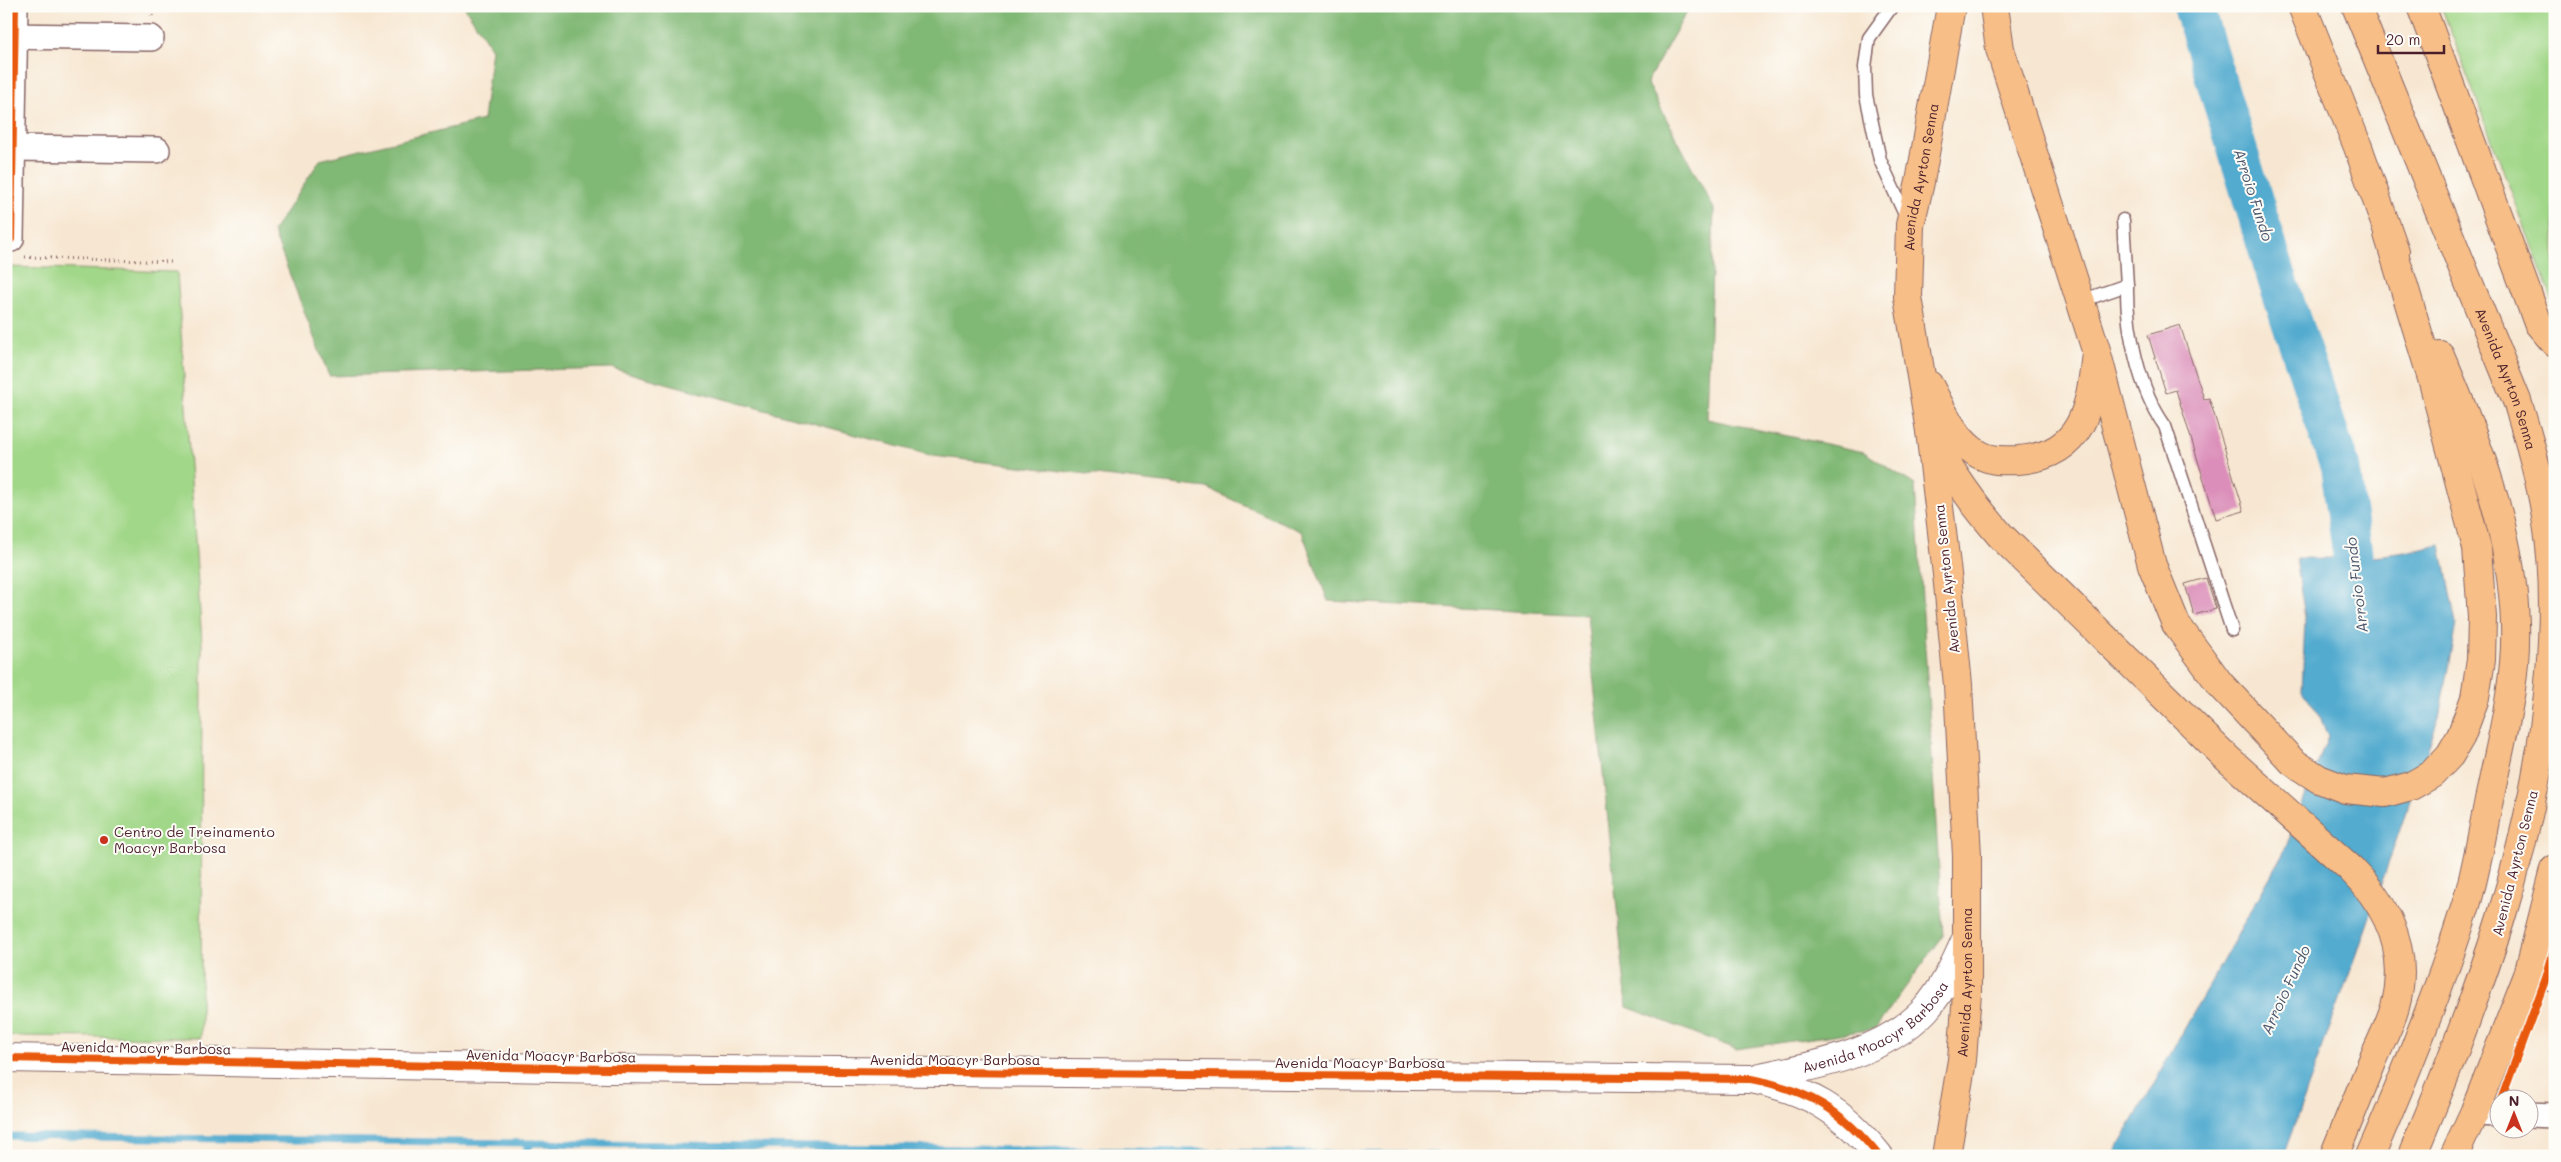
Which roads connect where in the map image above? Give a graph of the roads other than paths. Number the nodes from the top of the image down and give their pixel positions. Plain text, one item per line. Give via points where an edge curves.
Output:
1 (15, 6) edge
2 (1892, 6) edge
3 (1951, 6) edge
4 (1994, 6) edge
5 (2302, 6) edge
6 (2356, 6) edge
7 (2421, 6) edge
8 (10, 36) edge
9 (151, 38) dead end
10 (13, 148) junction
11 (158, 150) dead end
12 (2123, 220) dead end
13 (1910, 225) junction
14 (2388, 234) junction
15 (8, 239) edge
16 (2127, 285) junction
17 (2081, 301) junction
18 (2555, 343) edge
19 (2096, 350) junction
20 (1920, 366) junction
21 (1930, 431) junction
22 (2232, 630) dead end
23 (2554, 634) edge
24 (2554, 880) edge
25 (1967, 937) junction
26 (2528, 975) junction
27 (2555, 979) edge
28 (6, 1058) edge
29 (1751, 1079) junction
30 (2486, 1113) edge
31 (2538, 1115) edge
32 (2555, 1116) edge
33 (1879, 1156) edge
34 (1946, 1156) edge
35 (2334, 1156) edge
36 (2370, 1156) edge
37 (2412, 1156) edge
38 (2454, 1156) edge

1 - 8 street
2 - 13 lane via 1869,38 1866,95 1880,160
3 - 13 highway, Avenida Ayrton Senna
4 - 17 highway via 2000,50
5 - 14 highway via 2358,147
6 - 23 highway, Avenida Ayrton Senna via 2517,401 2536,463 2548,524
7 - 18 highway via 2538,324
8 - 9 street
8 - 10 street
10 - 11 street
10 - 15 street
12 - 16 lane
13 - 20 highway, Avenida Ayrton Senna via 1908,297
14 - 19 highway via 2433,382 2477,548 2482,617 2481,660 2474,698 2461,736 2450,755 2432,774 2410,786 2385,793 2345,789 2319,779 2293,762 2220,684 2176,624 2152,565
14 - 36 highway via 2471,427 2494,496 2506,550 2515,624 2513,688 2466,903 2413,1057
16 - 17 lane
16 - 22 lane via 2126,315 2134,350 2155,411 2165,426
17 - 19 highway
19 - 20 highway via 2091,397 2071,439 2055,451 2028,459 1985,459 1969,448 1952,426
20 - 21 highway, Avenida Ayrton Senna
21 - 25 highway, Avenida Ayrton Senna via 1958,685 1967,856
21 - 35 highway via 1940,453 1972,502 2001,536 2228,759 2368,887 2388,916 2395,935 2399,976 2395,1007
23 - 37 highway, Avenida Ayrton Senna via 2546,722 2533,795 2498,934
24 - 26 highway
25 - 29 street, Avenida Moacyr Barbosa via 1953,970 1926,1009 1885,1040 1838,1058
25 - 34 highway, Avenida Ayrton Senna via 1962,1060
26 - 27 street
26 - 30 highway
28 - 29 street, Avenida Moacyr Barbosa via 609,1070
29 - 33 street, Avenida Moacyr Barbosa via 1791,1088 1826,1106 1853,1128
30 - 38 highway
31 - 32 street

